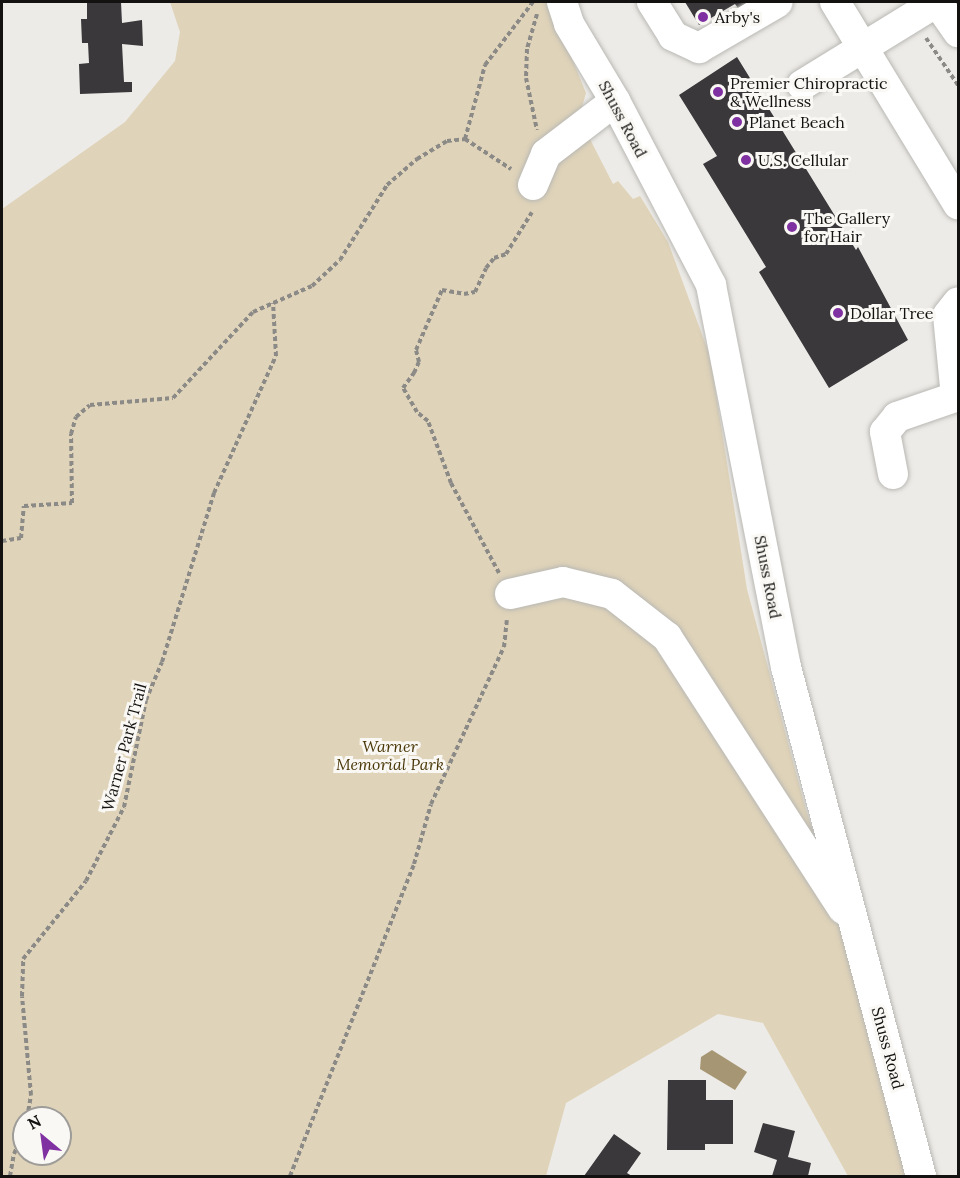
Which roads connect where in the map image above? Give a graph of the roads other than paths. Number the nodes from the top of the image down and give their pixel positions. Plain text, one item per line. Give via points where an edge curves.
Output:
1 (562, 2) edge
2 (652, 2) edge
3 (778, 2) edge
4 (835, 2) edge
5 (929, 7) edge
6 (958, 32) edge
7 (863, 48) junction
8 (802, 85) dead end
9 (615, 101) junction
10 (533, 185) road end
11 (958, 204) edge
12 (958, 302) edge
13 (957, 397) edge
14 (893, 474) dead end
15 (510, 594) road end
16 (858, 932) junction
17 (921, 1176) edge

1 - 9 street, Shuss Road via 569,24
2 - 3 street via 673,36 699,48
4 - 7 street
5 - 6 street
5 - 7 street
7 - 8 street
7 - 11 street
9 - 10 street via 546,154
9 - 16 street, Shuss Road via 711,285 786,667
12 - 13 street via 948,315
13 - 14 street via 897,417 885,432
15 - 16 street via 562,582 612,594 667,637
16 - 17 street, Shuss Road

